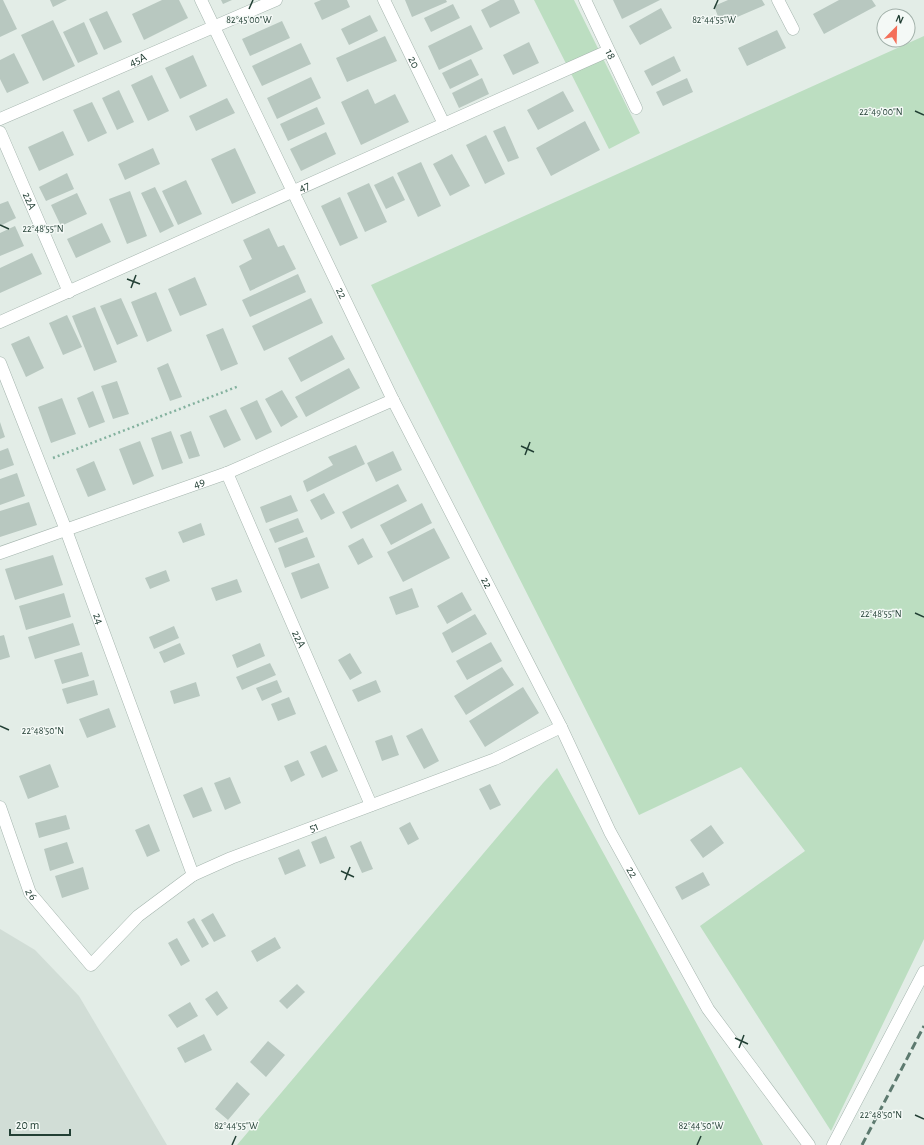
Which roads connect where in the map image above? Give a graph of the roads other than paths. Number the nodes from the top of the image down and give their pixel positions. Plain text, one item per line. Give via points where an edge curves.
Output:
1 (201, 0) edge
2 (276, 0) edge
3 (384, 0) edge
4 (585, 0) edge
5 (778, 0) edge
6 (214, 27) junction
7 (793, 29) dead end
8 (608, 51) junction
9 (636, 108) dead end
10 (0, 119) edge
11 (444, 124) junction
12 (0, 132) edge
13 (292, 192) junction
14 (69, 292) junction
15 (0, 322) edge
16 (0, 363) edge
17 (393, 400) junction
18 (226, 473) junction
19 (66, 530) junction
20 (0, 553) edge
21 (561, 727) junction
22 (371, 805) junction
23 (0, 807) edge
24 (193, 875) junction
25 (92, 965) joint
26 (924, 972) edge
27 (809, 1145) edge
28 (833, 1145) edge

1 - 6 street, 22
2 - 6 street, 45A
3 - 11 street, 20
4 - 8 street, 18
5 - 7 street
6 - 10 street, 45A
6 - 13 street, 22
8 - 9 street, 18
8 - 11 street, 47
11 - 13 street, 47
12 - 14 street, 22A
13 - 14 street, 47
13 - 17 street, 22
14 - 15 street, 47
16 - 19 street, 24
17 - 18 street, 49
17 - 21 street, 22
18 - 19 street, 49
18 - 22 street, 22A
19 - 20 street, 49
19 - 24 street, 24
21 - 22 street, 51 via 495,759
21 - 27 street, 22 via 610,832 708,1009
22 - 24 street, 51
23 - 25 street, 26 via 30,892
24 - 25 street, 51 via 138,916
26 - 28 street

